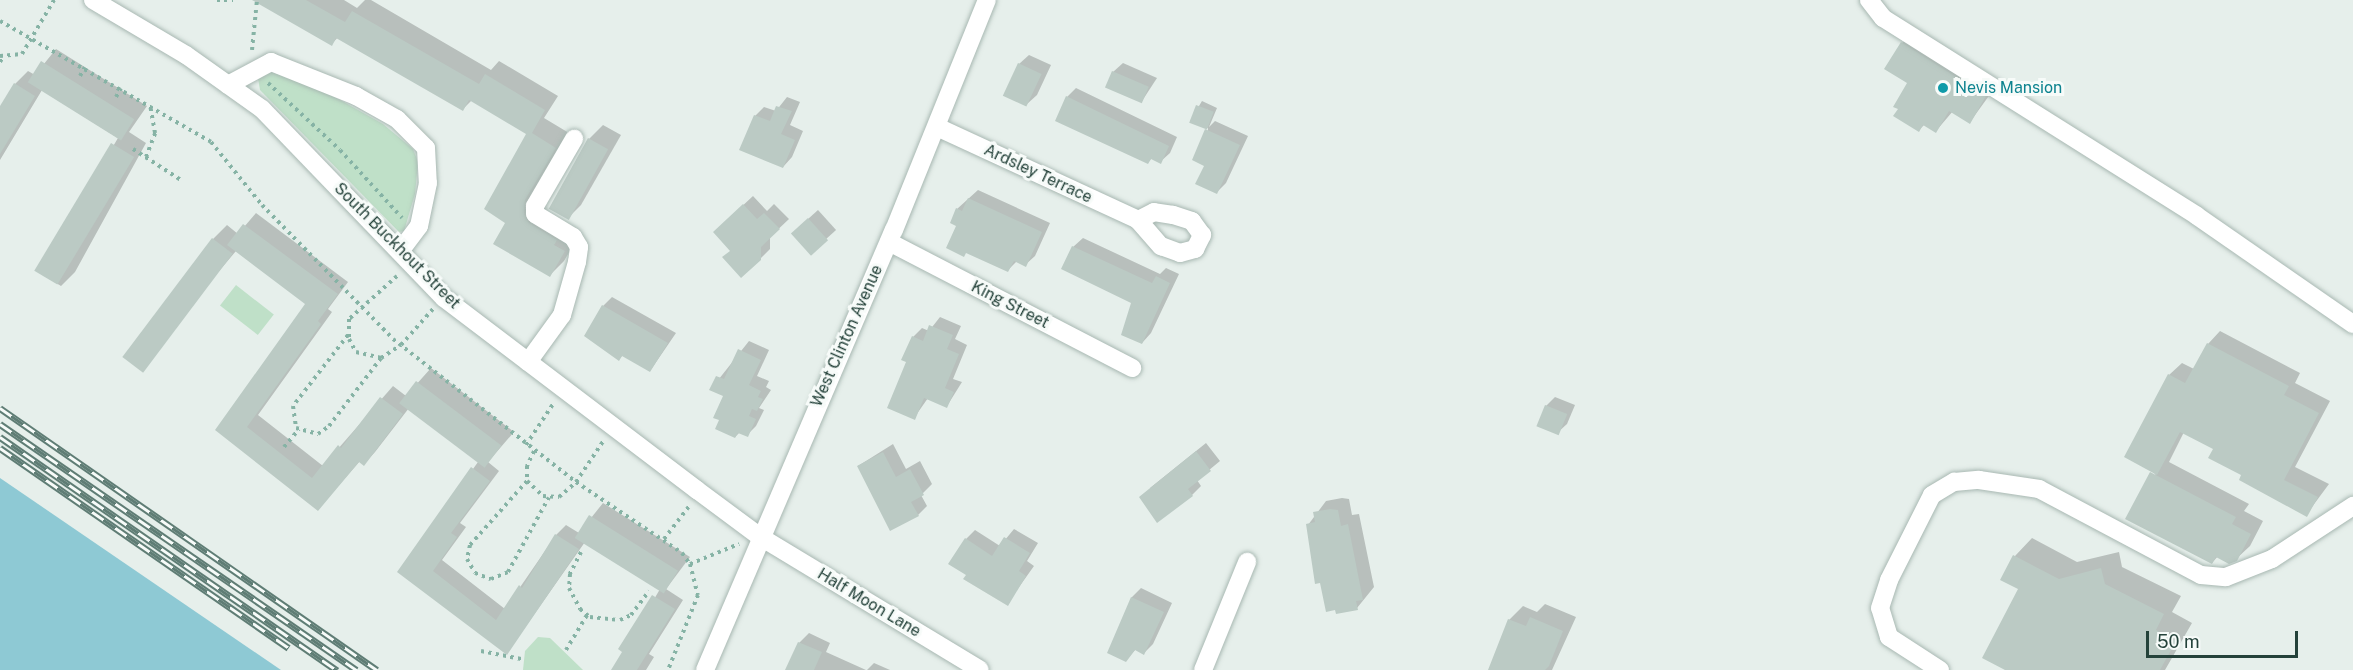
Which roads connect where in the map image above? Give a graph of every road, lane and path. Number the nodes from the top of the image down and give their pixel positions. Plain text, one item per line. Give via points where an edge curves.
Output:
1 (54, 0) edge
2 (93, 0) edge
3 (217, 0) edge
4 (233, 0) edge
5 (257, 0) edge
6 (987, 0) edge
7 (1869, 0) edge
8 (0, 21) edge
9 (34, 38) junction
10 (2, 57) edge
11 (0, 62) edge
12 (85, 67) junction
13 (252, 70) junction
14 (80, 76) dead end
15 (228, 85) junction
16 (121, 88) junction
17 (116, 97) dead end
18 (150, 105) junction
19 (937, 127) junction
20 (574, 139) dead end
21 (133, 149) dead end
22 (146, 157) junction
23 (181, 180) dead end
24 (1138, 220) dead end
25 (414, 233) junction
26 (889, 242) junction
27 (401, 250) junction
28 (397, 276) dead end
29 (444, 298) junction
30 (360, 306) junction
31 (2353, 324) edge
32 (348, 335) junction
33 (401, 345) junction
34 (381, 358) junction
35 (528, 362) junction
36 (1132, 368) dead end
37 (563, 388) junction
38 (614, 427) junction
39 (299, 429) junction
40 (526, 445) junction
41 (284, 447) dead end
42 (534, 451) junction
43 (527, 481) junction
44 (576, 482) junction
45 (549, 497) junction
46 (691, 505) dead end
47 (2353, 506) edge
48 (759, 536) junction
49 (664, 539) junction
50 (581, 552) dead end
51 (1247, 562) dead end
52 (690, 564) junction
53 (649, 591) dead end
54 (587, 615) junction
55 (566, 650) dead end
56 (481, 651) dead end
57 (521, 659) dead end
58 (668, 670) edge
59 (705, 670) edge
60 (980, 670) edge
61 (1203, 670) edge
62 (1940, 670) edge

1 - 9 path
2 - 15 street, South Buckhout Street via 186,55
3 - 4 path
5 - 13 path
6 - 19 street, West Clinton Avenue
7 - 31 street via 1883,18 2197,216
8 - 9 path
9 - 10 path via 22,54
9 - 12 path
10 - 11 path
12 - 14 path
12 - 16 path
13 - 15 street
13 - 25 path via 340,150
13 - 25 street via 271,62 319,80 397,120 426,148 428,183
15 - 27 street, South Buckhout Street via 262,109
16 - 17 path
16 - 18 path
18 - 22 path via 155,133
18 - 30 path via 211,142 262,205
19 - 24 street, Ardsley Terrace
19 - 26 street, West Clinton Avenue
20 - 35 street via 534,214 573,237 579,247 577,262 562,315
21 - 22 path
22 - 23 path
25 - 27 street
26 - 36 street, King Street
26 - 48 street, West Clinton Avenue
27 - 29 street, South Buckhout Street
28 - 30 path
29 - 33 path
29 - 35 street, South Buckhout Street
30 - 32 path via 349,319
30 - 33 path
32 - 34 path via 356,352
32 - 39 path via 293,406 293,421
33 - 34 path
33 - 40 path
34 - 39 path via 329,426 318,434
35 - 37 street, South Buckhout Street
37 - 38 street, South Buckhout Street
37 - 40 path
38 - 44 path
38 - 48 street, South Buckhout Street
39 - 41 path
40 - 42 path
42 - 43 path via 527,466
42 - 44 path
43 - 45 path
43 - 45 path via 470,545 467,560 475,573 491,579 508,572
44 - 45 path via 569,491
44 - 49 path
46 - 49 path
47 - 62 street via 2272,559 2226,577 2201,575 2038,489 1979,480 1954,482 1932,495 1889,580 1880,608 1889,637
48 - 52 path
48 - 59 street, West Clinton Avenue
48 - 60 street, Half Moon Lane
49 - 52 path
50 - 54 path via 570,574 569,588
51 - 61 street
52 - 58 path via 698,595
53 - 54 path via 631,615 620,620
54 - 55 path
56 - 57 path

